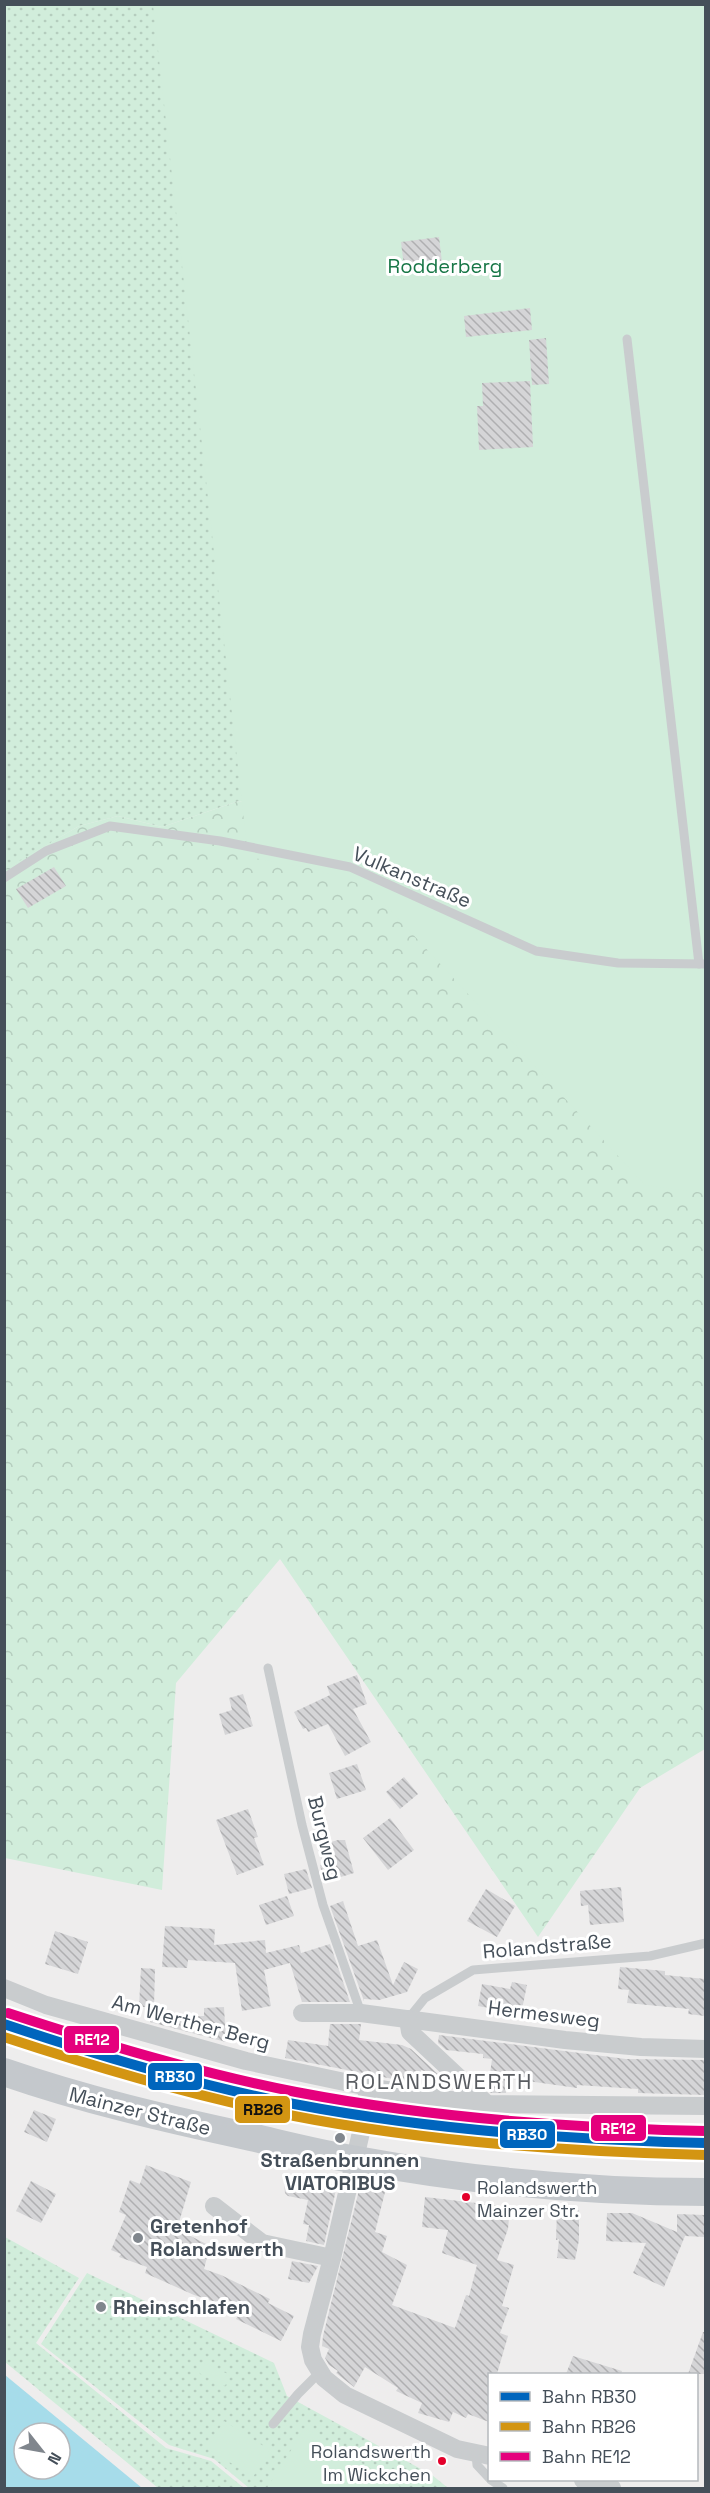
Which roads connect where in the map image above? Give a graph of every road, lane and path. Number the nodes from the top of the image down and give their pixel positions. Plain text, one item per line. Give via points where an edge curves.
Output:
1 (627, 339) dead end
2 (4, 878) edge
3 (702, 964) edge
4 (268, 1668) dead end
5 (705, 1942) edge
6 (4, 1988) edge
7 (302, 2013) dead end
8 (370, 2014) junction
9 (408, 2019) junction
10 (705, 2049) edge
11 (4, 2072) edge
12 (488, 2104) junction
13 (705, 2106) edge
14 (362, 2128) tunnel mouth
15 (356, 2160) junction
16 (705, 2193) edge
17 (214, 2206) dead end
18 (332, 2258) junction
19 (320, 2372) junction
20 (273, 2424) dead end
21 (483, 2455) edge
22 (488, 2477) edge
23 (587, 2481) edge
24 (612, 2488) edge

1 - 3 lane
2 - 3 lane, Vulkanstraße via 46,851 110,825 220,841 350,867 536,951 618,963
4 - 8 lane, Burgweg via 323,1905
5 - 9 lane, Rolandstraße via 651,1956 473,1970 425,1998
6 - 12 street, Am Werther Berg via 46,2005 367,2091
7 - 8 street, Hermesweg
8 - 9 street, Hermesweg
9 - 10 street, Hermesweg via 565,2040
9 - 12 street via 410,2032
11 - 15 main road, Mainzer Straße via 165,2119
12 - 13 street, Am Werther Berg
14 - 15 street
15 - 16 main road, Mainzer Straße via 525,2182
15 - 18 street
17 - 18 street via 262,2243
18 - 19 street via 310,2347
19 - 20 lane
19 - 21 street via 337,2389 364,2405 448,2445
21 - 22 lane via 477,2464
23 - 24 street

